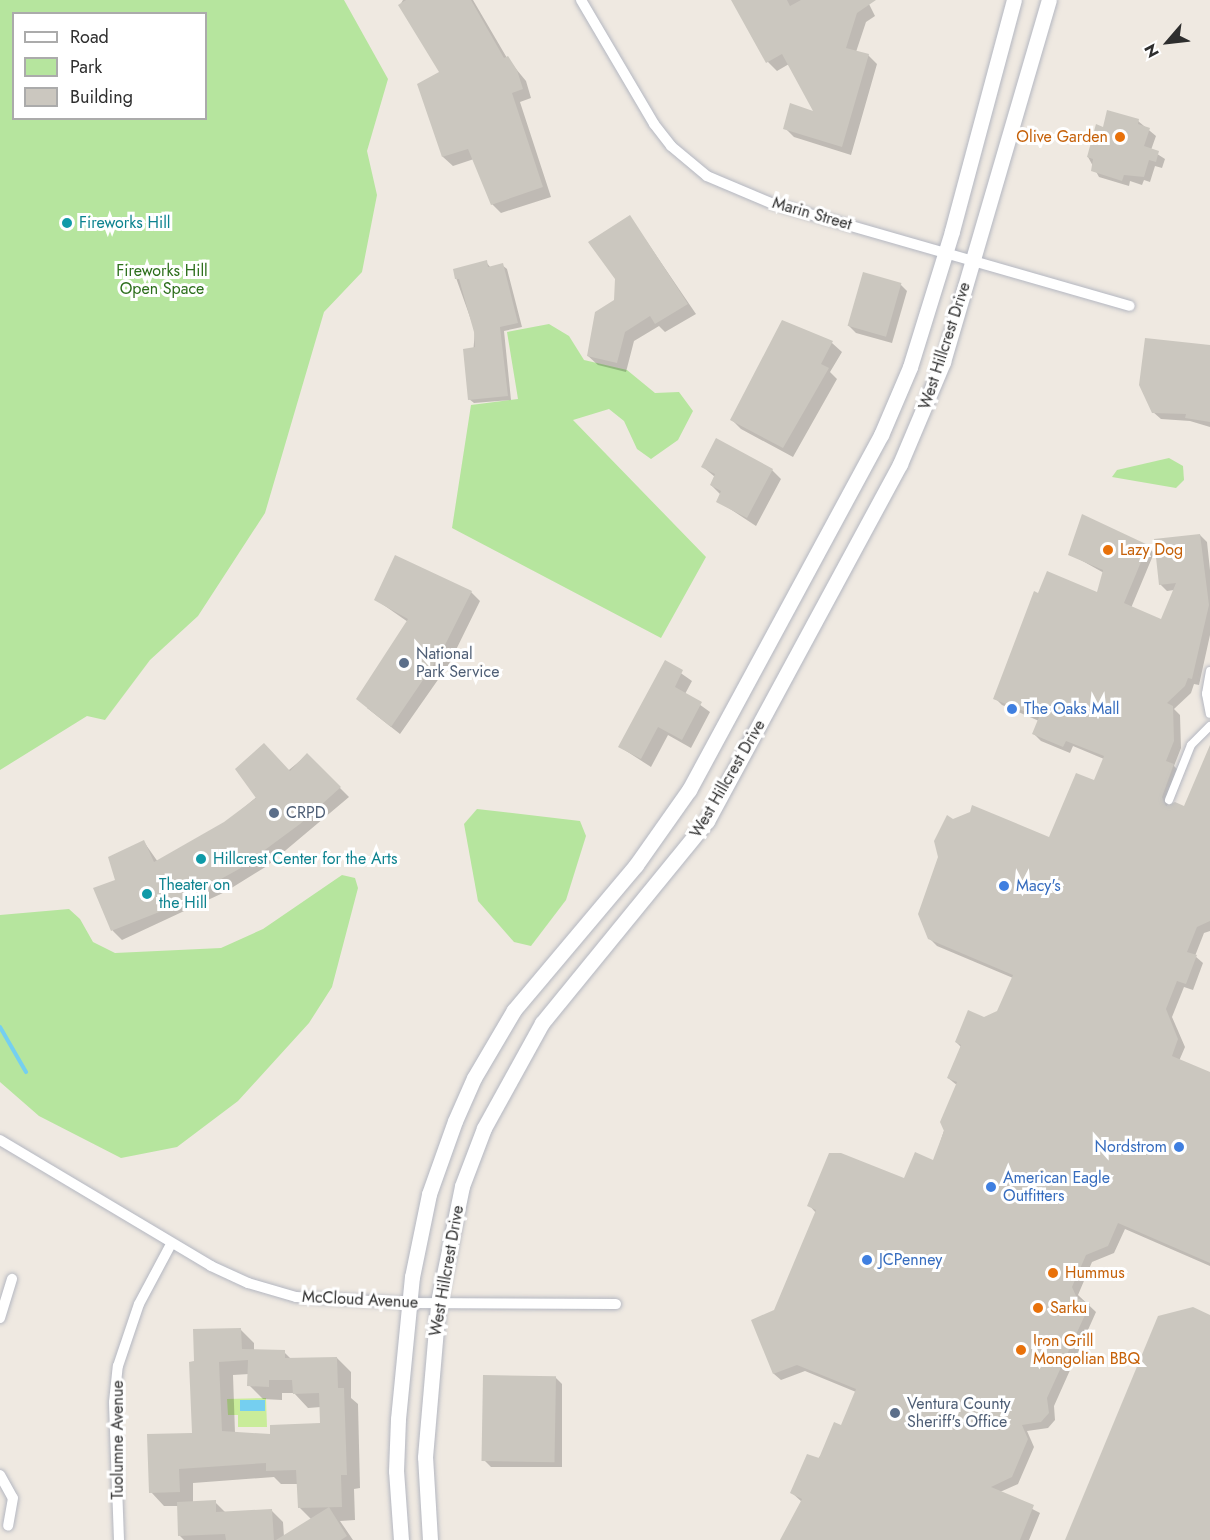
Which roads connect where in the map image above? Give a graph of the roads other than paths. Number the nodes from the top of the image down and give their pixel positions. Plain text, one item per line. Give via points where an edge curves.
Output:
1 (581, 0) edge
2 (1014, 0) edge
3 (1049, 0) edge
4 (945, 252) junction
5 (972, 260) junction
6 (1130, 306) dead end
7 (1210, 671) edge
8 (1210, 714) edge
9 (1210, 726) edge
10 (1170, 800) dead end
11 (0, 1140) edge
12 (171, 1244) junction
13 (12, 1279) dead end
14 (409, 1303) junction
15 (438, 1304) junction
16 (616, 1304) dead end
17 (0, 1318) edge
18 (0, 1475) edge
19 (8, 1526) dead end
20 (119, 1540) edge
21 (401, 1540) edge
22 (430, 1540) edge

1 - 4 street, Marin Street via 654,124 671,146 707,176 745,195
2 - 4 main road, West Hillcrest Drive
3 - 5 main road, West Hillcrest Drive
4 - 5 street, Marin Street
4 - 14 main road, West Hillcrest Drive via 910,367 881,435 688,790 636,865 514,1010 474,1078 429,1194
5 - 6 street, Marin Street
5 - 15 main road, West Hillcrest Drive via 943,362 918,427 719,801 677,862 542,1023 502,1092 462,1186
7 - 8 street via 1206,693
9 - 10 street via 1191,745
11 - 12 street, McCloud Avenue
12 - 14 street, McCloud Avenue via 248,1283 296,1297
12 - 20 street, Tuolumne Avenue via 139,1304 118,1366 114,1402
13 - 17 street
14 - 15 street, McCloud Avenue
14 - 21 main road, West Hillcrest Drive via 396,1471
15 - 16 street, McCloud Avenue
15 - 22 main road, West Hillcrest Drive via 425,1457
18 - 19 street via 14,1498

